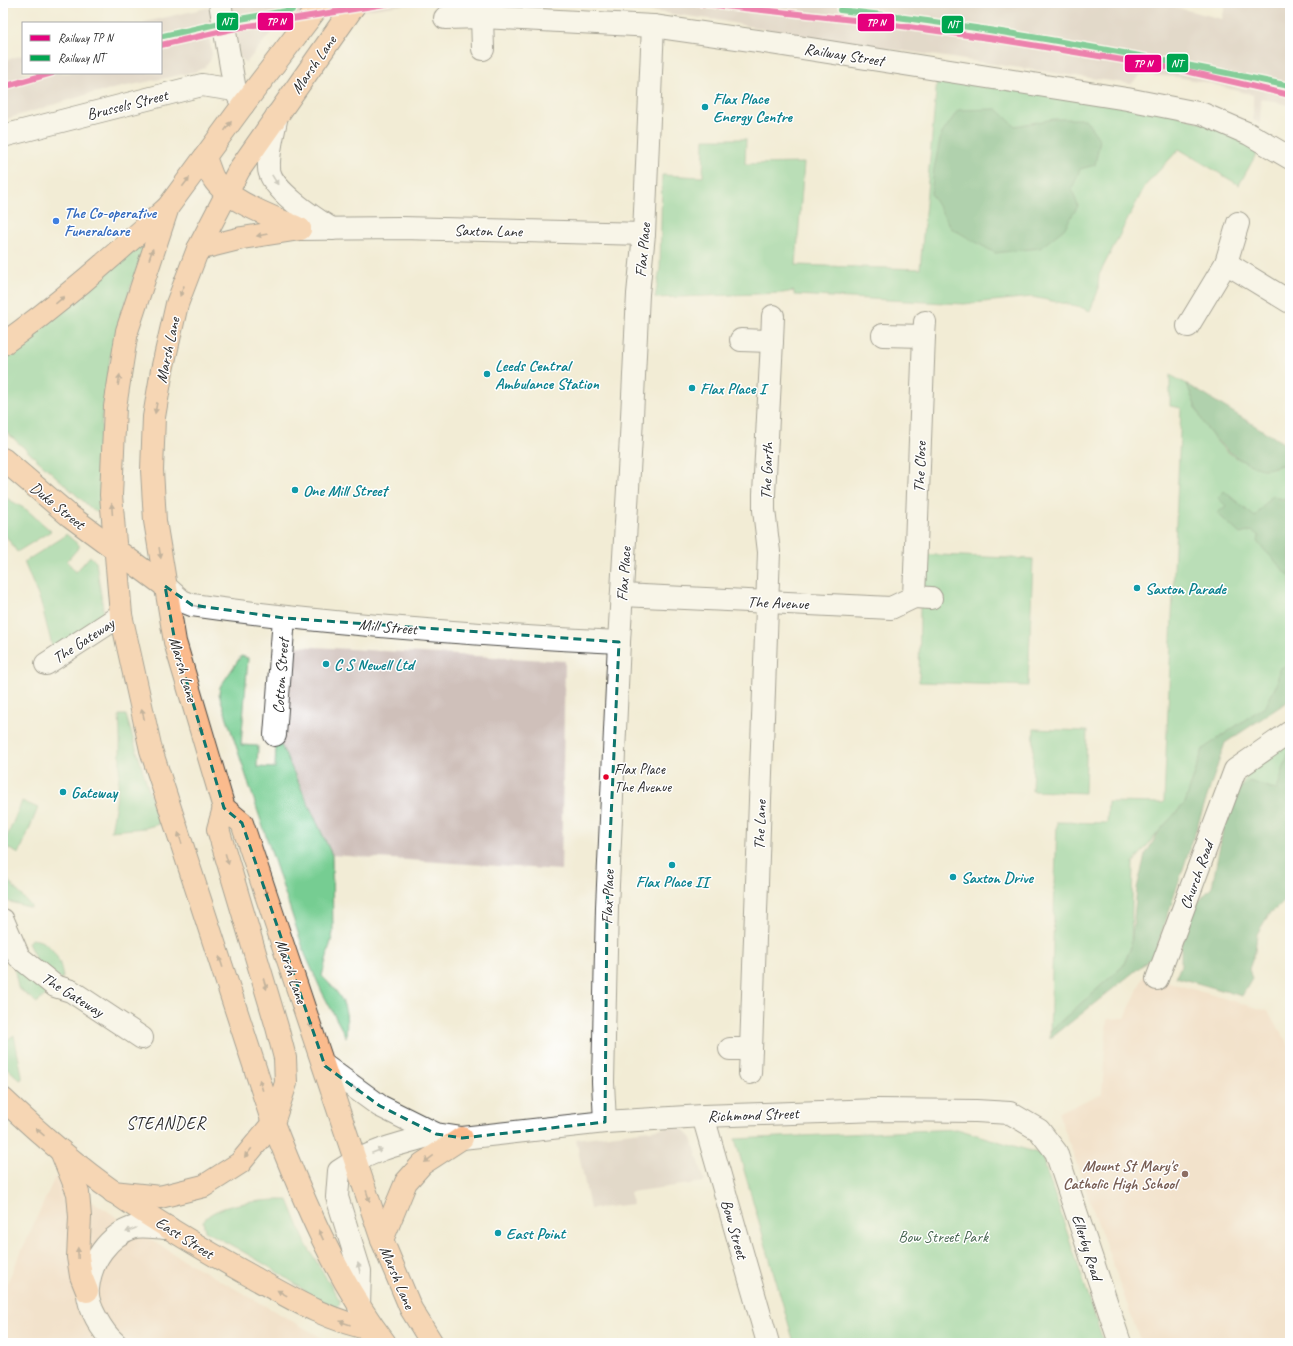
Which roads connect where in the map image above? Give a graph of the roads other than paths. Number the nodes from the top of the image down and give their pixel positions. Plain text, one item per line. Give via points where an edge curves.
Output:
1 (220, 3) edge
2 (321, 3) edge
3 (356, 3) edge
4 (482, 17) junction
5 (445, 18) dead end
6 (653, 26) junction
7 (483, 49) dead end
8 (239, 97) junction
9 (276, 115) junction
10 (3, 136) edge
11 (205, 158) junction
12 (1290, 158) edge
13 (227, 192) junction
14 (168, 207) junction
15 (1238, 223) dead end
16 (300, 229) junction
17 (332, 229) junction
18 (644, 234) junction
19 (198, 249) junction
20 (1226, 263) junction
21 (1290, 302) edge
22 (773, 316) dead end
23 (30, 325) junction
24 (1188, 326) dead end
25 (3, 334) edge
26 (883, 335) dead end
27 (741, 340) dead end
28 (772, 341) junction
29 (3, 344) edge
30 (3, 459) edge
31 (114, 548) junction
32 (165, 586) junction
33 (622, 595) junction
34 (922, 598) joint
35 (767, 602) junction
36 (121, 615) junction
37 (284, 618) junction
38 (619, 642) junction
39 (46, 664) dead end
40 (1290, 732) edge
41 (275, 735) dead end
42 (224, 808) junction
43 (3, 920) edge
44 (1157, 979) dead end
45 (142, 1038) dead end
46 (325, 1066) junction
47 (750, 1073) dead end
48 (3, 1099) edge
49 (703, 1116) junction
50 (605, 1122) junction
51 (272, 1123) junction
52 (436, 1134) junction
53 (462, 1138) junction
54 (61, 1151) junction
55 (1056, 1152) joint
56 (356, 1159) junction
57 (114, 1192) junction
58 (169, 1228) junction
59 (382, 1240) junction
60 (87, 1291) junction
61 (359, 1307) junction
62 (380, 1337) edge
63 (115, 1343) edge
64 (432, 1343) edge
65 (768, 1343) edge
66 (1120, 1343) edge

1 - 8 street
2 - 8 highway, Marsh Lane
3 - 9 highway, Marsh Lane
4 - 5 street, Railway Street
4 - 6 street, Railway Street
4 - 7 street
6 - 12 street, Railway Street via 1012,80 1203,114 1249,134
6 - 18 street, Flax Place
8 - 10 street, Brussels Street via 202,85
11 -> 8 highway, Marsh Lane
9 - 13 highway, Marsh Lane
9 -> 17 street via 268,170 275,183 299,207
11 - 13 highway via 214,179
14 -> 11 highway, Marsh Lane
13 - 16 highway via 252,208
13 - 19 highway, Marsh Lane
23 -> 14 highway via 112,258
31 -> 14 highway, Marsh Lane via 111,495 115,407 127,331
15 - 20 street
16 - 17 street, Saxton Lane
16 -> 19 highway via 242,238
17 - 18 street, Saxton Lane via 401,228
18 - 33 street, Flax Place via 638,294
19 -> 32 highway, Marsh Lane via 177,304 154,417 154,507
20 - 21 street
20 - 24 street
22 - 28 street, The Garth
23 - 25 highway
23 - 29 highway
26 - 34 street, The Close via 925,328
27 - 28 street
28 - 35 street, The Garth via 764,499 768,540
30 - 31 highway, Duke Street via 70,516
31 - 32 highway, Duke Street
31 - 36 highway, Marsh Lane
32 -> 37 street, Mill Street via 182,601 192,605
32 -> 42 highway, Marsh Lane via 175,642
33 - 35 street, The Avenue
33 - 38 street, Flax Place
34 - 35 street, The Avenue via 891,608
35 - 47 street, The Lane via 740,1049
36 - 39 street, The Gateway
51 -> 36 highway, Marsh Lane via 151,750
37 - 38 street, Mill Street via 517,637
37 - 41 street, Cotton Street
38 - 50 street, Flax Place via 607,907 603,1082
40 - 44 street, Church Road via 1235,770
42 -> 46 highway, Marsh Lane via 242,823
42 -> 51 highway via 218,828 284,1058 286,1083
43 - 45 street, The Gateway via 19,957 55,986 71,991
46 -> 52 street, Richmond Street via 380,1106
46 - 56 highway, Marsh Lane
54 -> 48 highway, East Street
49 - 50 street, Richmond Street
49 - 55 street, Richmond Street via 878,1110 1010,1113 1039,1130
49 - 65 street, Bow Street
50 - 53 street, Richmond Street
51 -> 57 highway via 240,1163 204,1186 160,1196
61 -> 51 highway, Marsh Lane via 338,1272
52 - 53 street, Richmond Street
56 -> 52 street, Richmond Street
53 -> 59 highway via 422,1164 406,1182
54 - 57 highway, East Street
60 -> 54 highway via 78,1257 78,1193
55 - 66 street, Ellerby Road
56 -> 59 highway, Marsh Lane
61 -> 56 street, Richmond Street via 360,1271 337,1197 336,1186 339,1171
57 - 58 highway, East Street
58 -> 60 street via 136,1227 116,1236 98,1257
62 -> 58 highway, East Street via 316,1312
59 - 64 highway, Marsh Lane via 411,1309
60 - 63 street via 100,1325
61 - 62 highway, Marsh Lane

